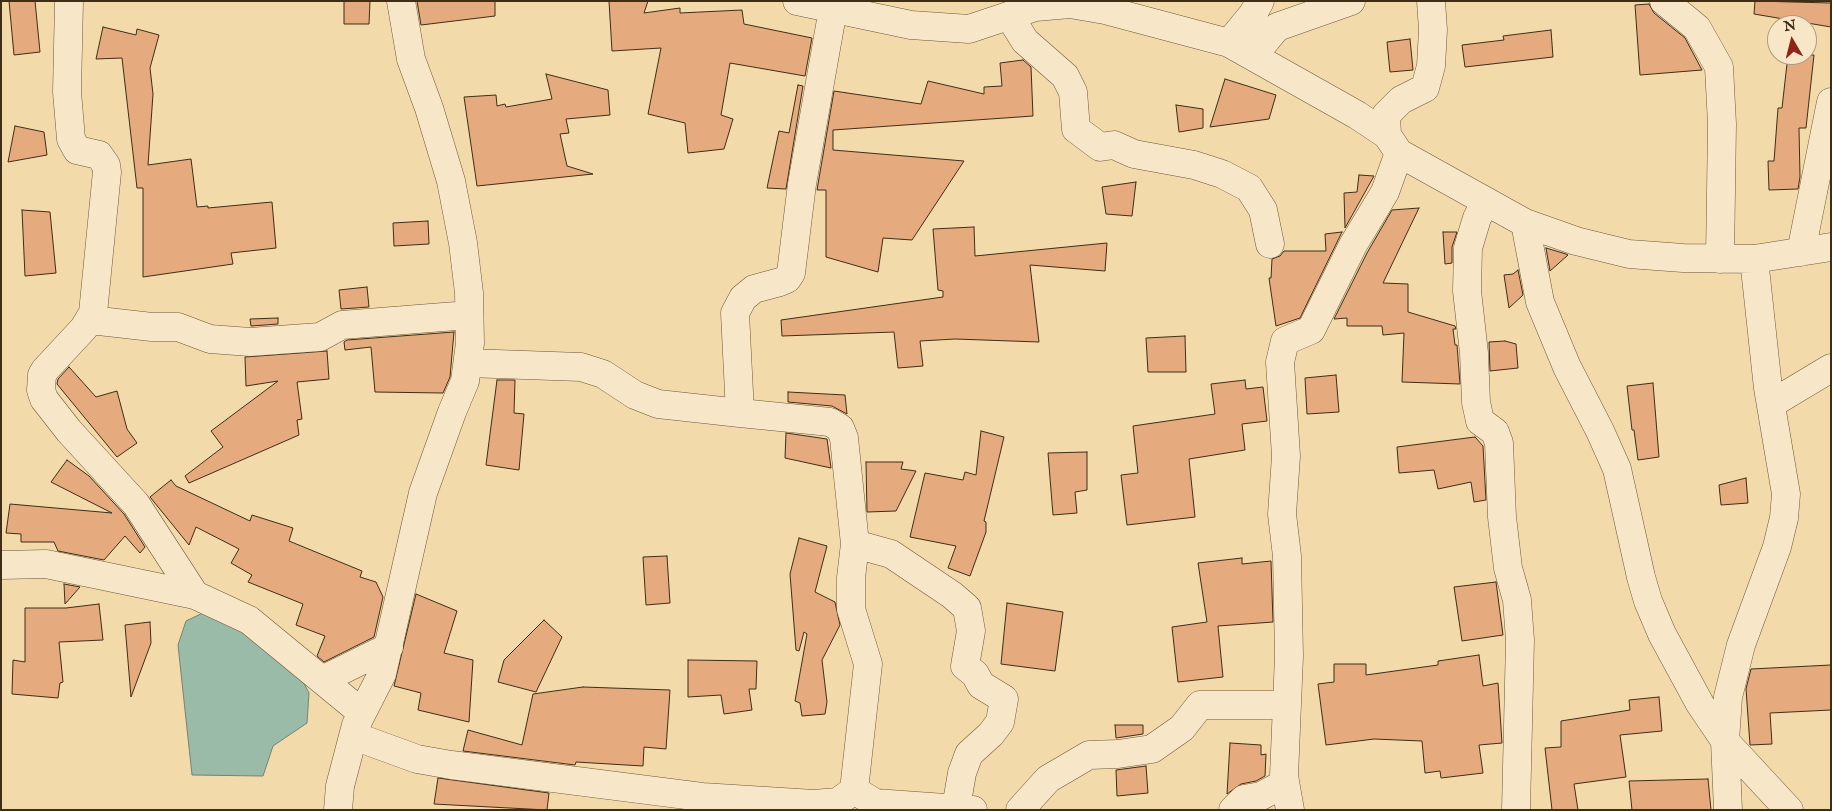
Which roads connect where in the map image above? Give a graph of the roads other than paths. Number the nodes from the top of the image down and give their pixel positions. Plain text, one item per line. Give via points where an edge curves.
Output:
1 (69, 1) edge
2 (401, 1) edge
3 (797, 1) edge
4 (1260, 1) edge
5 (1350, 1) edge
6 (1431, 1) edge
7 (1664, 1) edge
8 (833, 9) junction
9 (1010, 17) junction
10 (1229, 43) junction
11 (1254, 56) junction
12 (1831, 102) edge
13 (1393, 144) junction
14 (1486, 201) junction
15 (1525, 223) junction
16 (1270, 244) dead end
17 (1831, 247) edge
18 (1801, 252) junction
19 (1720, 259) junction
20 (1754, 259) junction
21 (469, 315) junction
22 (90, 320) junction
23 (468, 363) junction
24 (1831, 368) edge
25 (1771, 404) junction
26 (740, 413) junction
27 (855, 544) junction
28 (1, 565) edge
29 (195, 595) junction
30 (389, 647) junction
31 (322, 680) junction
32 (1287, 705) junction
33 (358, 724) junction
34 (1725, 741) junction
35 (1285, 783) junction
36 (854, 790) junction
37 (964, 809) edge
38 (338, 810) edge
39 (1020, 810) edge
40 (1233, 810) edge
41 (1290, 810) edge
42 (1516, 810) edge
43 (1728, 810) edge
44 (1789, 810) edge

1 - 22 street via 66,92 71,139 77,150 99,155 107,172
2 - 21 street via 411,59 451,181 462,243
3 - 8 street
4 - 10 street
5 - 11 street via 1277,27
6 - 13 street via 1434,30 1431,66 1425,88 1401,100 1386,115
7 - 19 street via 1697,28 1719,67 1722,124
8 - 9 street via 911,25 969,29
8 - 26 street via 802,184 790,274 780,282 754,289 743,298 735,313
9 - 10 street via 1035,8 1070,4 1105,10
9 - 16 street via 1025,41 1066,76 1073,92 1076,129 1100,146 1114,144 1134,154 1194,165 1249,188 1263,210
10 - 11 street
11 - 13 street via 1357,115
12 - 18 street
13 - 14 street
13 - 32 street via 1386,192 1353,245 1311,330 1285,340 1280,362 1286,456 1282,514 1287,556
14 - 15 street
14 - 42 street via 1468,248 1467,291 1476,402 1480,421 1495,432 1499,443 1502,517 1507,559 1517,600 1520,640
15 - 19 street via 1576,241 1629,254
15 - 34 street via 1540,302 1567,367 1617,469 1648,601 1700,704
17 - 18 street
18 - 20 street
19 - 20 street
20 - 25 street
21 - 22 street via 342,325 320,337 250,342 210,339 178,327 152,328
21 - 23 street
22 - 29 street via 45,370 42,394 68,431 136,504
23 - 26 street via 581,367 602,374 635,395 658,404
23 - 30 street via 465,381 423,493
24 - 25 street
25 - 34 street via 1786,494 1784,518 1766,579 1740,645 1728,697
26 - 27 street via 830,422 840,428 844,438
27 - 36 street via 852,610 868,664
27 - 37 street via 891,554 967,608 971,631 965,666 981,685 1004,699 1000,722 970,754 962,773
28 - 29 street via 46,564
29 - 31 street via 249,620
30 - 31 street
30 - 33 street via 382,674
31 - 33 street
32 - 35 street
32 - 39 street via 1200,705 1182,728 1152,749 1089,755 1048,779
33 - 36 street via 417,759 452,765 702,797 814,804 838,802
33 - 38 street via 340,786
34 - 43 street
34 - 44 street
35 - 40 street via 1261,796 1244,799
35 - 41 street
36 - 37 street via 875,802

